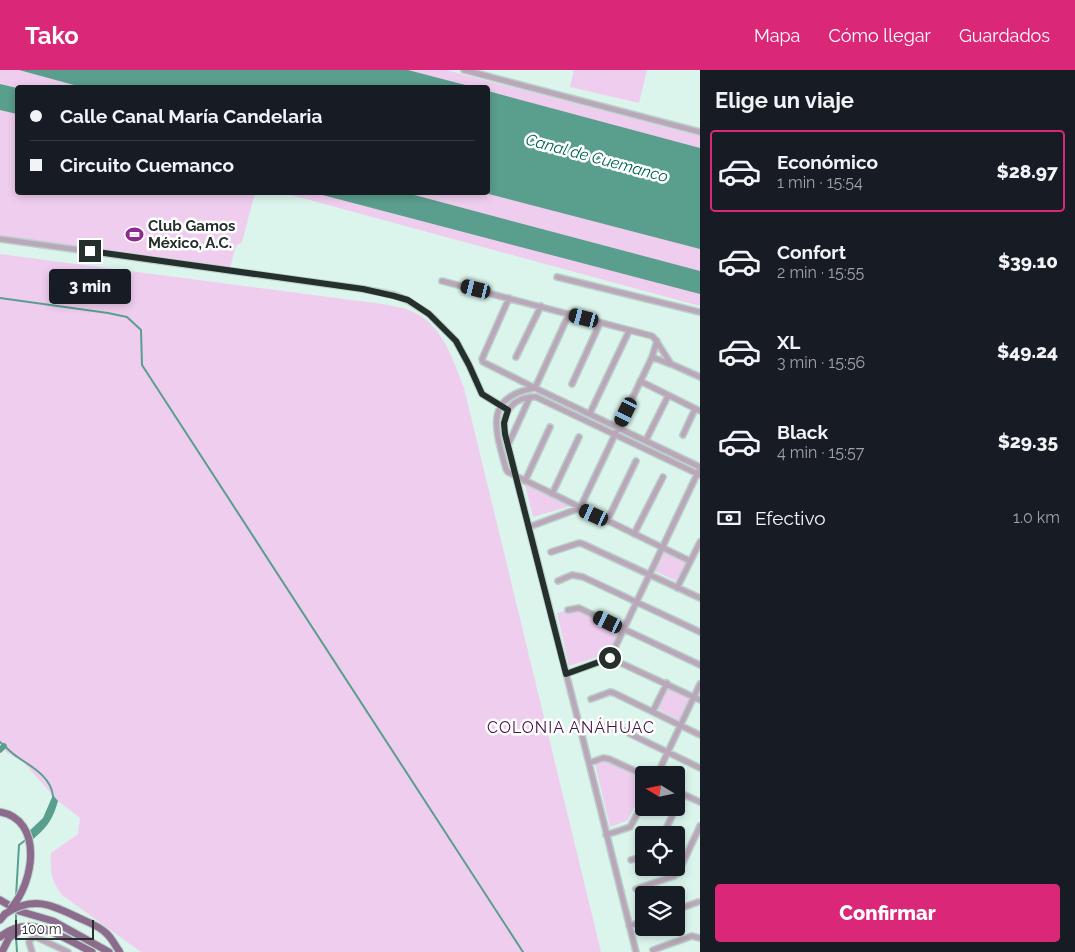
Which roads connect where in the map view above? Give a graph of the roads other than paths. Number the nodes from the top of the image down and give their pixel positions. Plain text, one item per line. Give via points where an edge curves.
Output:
1 (464, 70) edge
2 (700, 132) edge
3 (0, 239) edge
4 (557, 277) dead end
5 (442, 281) dead end
6 (509, 298) junction
7 (541, 306) junction
8 (700, 312) edge
9 (569, 314) junction
10 (600, 323) junction
11 (630, 331) junction
12 (657, 342) junction
13 (516, 357) dead end
14 (652, 357) junction
15 (671, 364) junction
16 (700, 377) edge
17 (640, 381) junction
18 (572, 384) dead end
19 (535, 388) junction
20 (668, 396) junction
21 (530, 397) junction
22 (500, 405) junction
23 (508, 410) junction
24 (698, 410) edge
25 (590, 413) junction
26 (550, 426) dead end
27 (618, 427) junction
28 (615, 434) junction
29 (683, 435) dead end
30 (580, 437) dead end
31 (646, 440) junction
32 (508, 445) junction
33 (636, 461) dead end
34 (700, 467) edge
35 (699, 475) edge
36 (516, 476) junction
37 (662, 477) dead end
38 (525, 480) junction
39 (552, 494) junction
40 (580, 508) junction
41 (607, 521) junction
42 (529, 527) junction
43 (634, 534) junction
44 (700, 542) edge
45 (662, 548) junction
46 (552, 552) dead end
47 (690, 561) junction
48 (649, 576) junction
49 (558, 581) dead end
50 (678, 588) junction
51 (700, 598) edge
52 (637, 602) junction
53 (568, 610) dead end
54 (623, 630) junction
55 (700, 632) edge
56 (610, 658) junction
57 (700, 665) edge
58 (566, 674) junction
59 (667, 683) junction
60 (700, 684) edge
61 (694, 697) junction
62 (591, 699) dead end
63 (700, 700) edge
64 (653, 712) junction
65 (680, 725) junction
66 (597, 728) dead end
67 (700, 735) edge
68 (667, 752) junction
69 (589, 763) junction
70 (661, 766) edge
71 (700, 768) edge
72 (635, 771) edge
73 (685, 795) edge
74 (700, 802) edge
75 (0, 812) edge
76 (636, 816) edge
77 (700, 826) edge
78 (606, 835) junction
79 (635, 859) edge
80 (631, 860) dead end
81 (645, 886) edge
82 (0, 900) edge
83 (699, 901) edge
84 (685, 906) edge
85 (6, 914) junction
86 (0, 920) edge
87 (635, 924) edge
88 (629, 926) junction
89 (0, 937) edge
90 (700, 938) edge
91 (652, 950) dead end
92 (2, 952) edge
93 (32, 952) edge
94 (68, 952) edge
95 (82, 952) edge
96 (92, 952) edge
97 (109, 952) edge
98 (120, 952) edge
99 (636, 952) edge

1 - 2 street
3 - 22 street via 394,296 418,306 439,322 461,349 479,390
4 - 8 street
5 - 6 street
6 - 7 street
6 - 19 street via 482,359
7 - 9 street
7 - 13 street
9 - 10 street
9 - 19 street
10 - 11 street
10 - 18 street
11 - 12 street via 652,336
11 - 25 street
12 - 14 street
12 - 15 street
14 - 15 street
14 - 17 street
15 - 16 street
17 - 20 street
17 - 27 street
19 - 22 street via 517,393
19 - 25 street
20 - 24 street
20 - 31 street
21 - 23 street via 521,399
21 - 28 street via 544,400
21 - 32 street
22 - 23 street
22 - 36 street via 497,432 506,469
23 - 32 street via 504,423
24 - 29 street
25 - 27 street
26 - 38 street
27 - 28 street
27 - 31 street
28 - 35 street
28 - 40 street
30 - 39 street
31 - 34 street
32 - 36 street
33 - 41 street
34 - 35 street
35 - 45 street
36 - 38 street
36 - 42 street
37 - 43 street
38 - 39 street
39 - 40 street
40 - 41 street
40 - 42 street
41 - 43 street
42 - 58 street
43 - 45 street
44 - 47 street
45 - 47 street
45 - 48 street
46 - 48 street via 579,543
47 - 50 street
48 - 50 street
48 - 52 street
49 - 52 street via 577,575
50 - 51 street
52 - 54 street
52 - 55 street
53 - 54 street via 578,608
54 - 56 street
54 - 57 street
56 - 58 street
56 - 59 street
58 - 69 street
59 - 61 street
59 - 64 street
60 - 61 street
61 - 63 street
61 - 65 street
62 - 64 street via 614,692
64 - 65 street
65 - 67 street
65 - 68 street
66 - 68 street via 614,726
68 - 70 street
68 - 71 street
69 - 72 street via 609,759
69 - 78 street
73 - 74 street
75 - 85 main road, bridge via 13,817 21,825 31,856 24,888
76 - 78 street via 630,827
77 - 81 street via 678,873
78 - 88 street
79 - 80 street
82 - 97 main road via 19,911 53,921
83 - 84 street
85 - 86 main road, bridge
85 - 98 main road, bridge via 28,903 51,905 100,928
87 - 88 street
88 - 99 street
89 - 96 main road via 22,926 40,927
90 - 91 street via 692,936
92 - 95 main road via 12,935 24,929 46,933
93 - 94 street via 29,942 36,937

